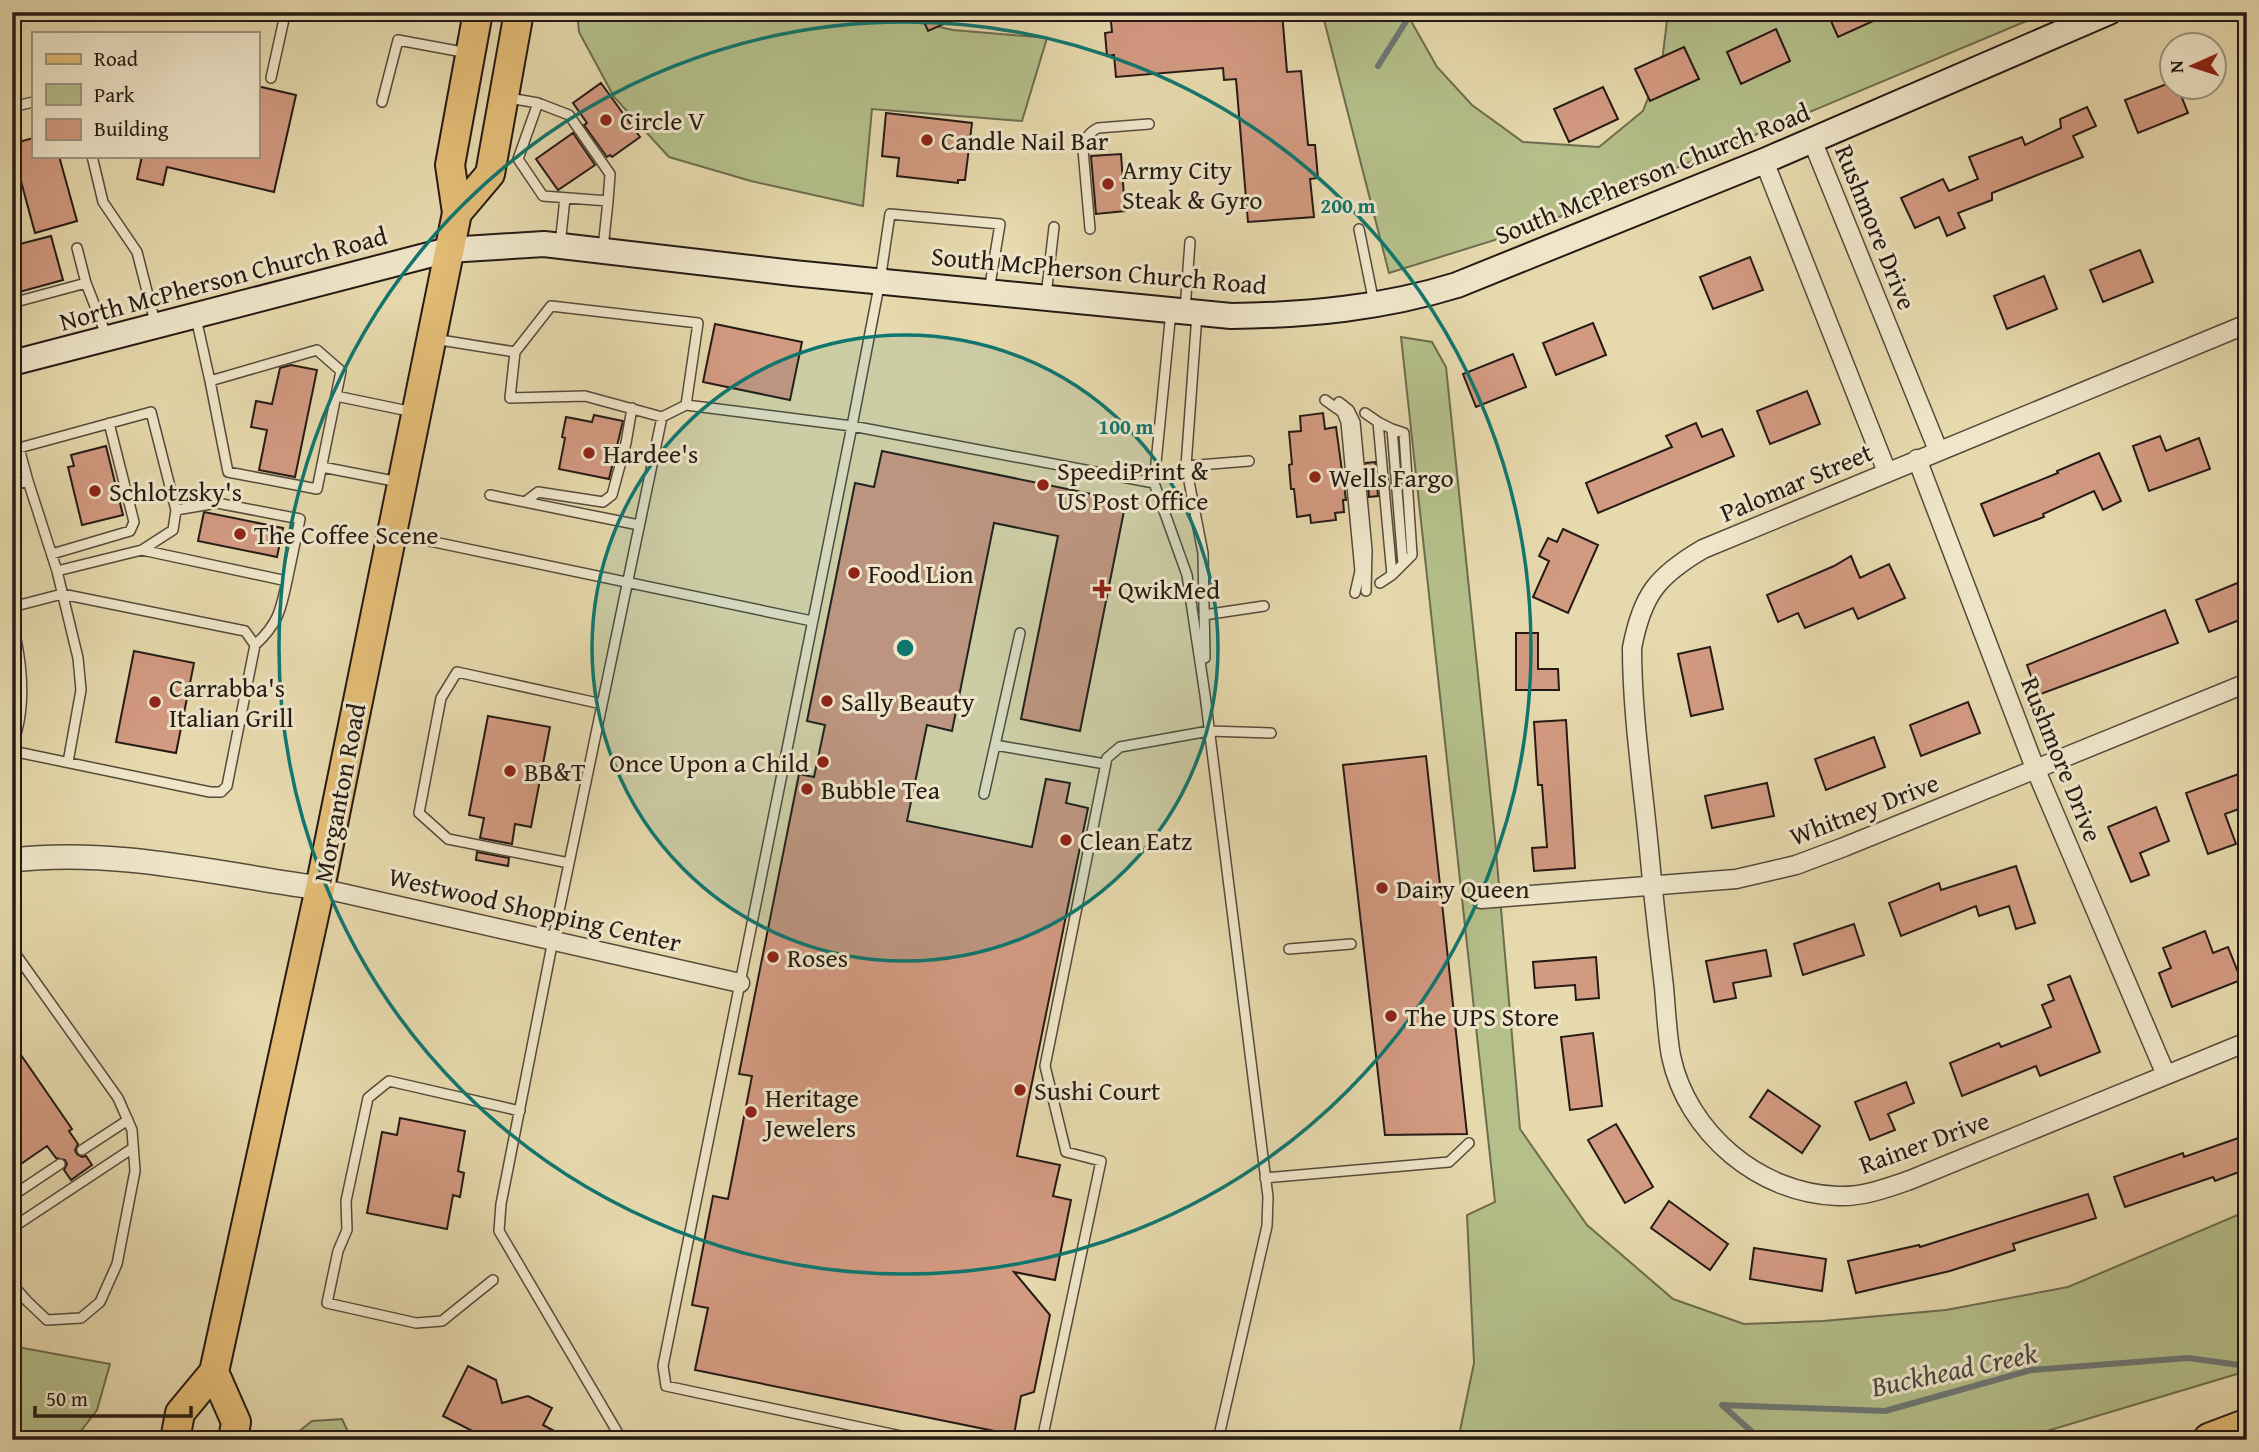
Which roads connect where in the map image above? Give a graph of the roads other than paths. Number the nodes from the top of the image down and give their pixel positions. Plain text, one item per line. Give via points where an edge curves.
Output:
1 (478, 12) edge
2 (519, 12) edge
3 (2109, 12) edge
4 (284, 19) dead end
5 (470, 54) junction
6 (271, 78) dead end
7 (504, 97) junction
8 (32, 102) edge
9 (382, 102) dead end
10 (538, 103) junction
11 (12, 107) edge
12 (1149, 124) dead end
13 (1812, 140) junction
14 (509, 145) junction
15 (92, 158) edge
16 (1764, 161) junction
17 (565, 198) junction
18 (608, 201) junction
19 (457, 213) junction
20 (1054, 227) dead end
21 (1090, 229) dead end
22 (1359, 229) dead end
23 (1190, 242) dead end
24 (560, 246) junction
25 (77, 248) dead end
26 (448, 250) junction
27 (603, 251) junction
28 (880, 281) junction
29 (86, 283) junction
30 (989, 292) junction
31 (1046, 298) junction
32 (12, 303) edge
33 (1375, 305) junction
34 (1184, 312) junction
35 (196, 316) junction
36 (2247, 324) edge
37 (156, 326) junction
38 (108, 338) junction
39 (430, 338) junction
40 (515, 352) junction
41 (12, 363) edge
42 (210, 381) junction
43 (336, 396) junction
44 (1325, 400) dead end
45 (1339, 402) dead end
46 (686, 405) junction
47 (632, 408) junction
48 (415, 412) junction
49 (1365, 413) dead end
50 (662, 417) junction
51 (1378, 422) junction
52 (109, 423) junction
53 (852, 426) junction
54 (1938, 450) junction
55 (1917, 459) junction
56 (1249, 461) dead end
57 (1186, 466) junction
58 (322, 467) junction
59 (1887, 472) junction
60 (28, 481) junction
61 (401, 483) junction
62 (1154, 483) junction
63 (12, 485) edge
64 (490, 495) dead end
65 (525, 502) junction
66 (176, 510) junction
67 (639, 525) junction
68 (391, 533) junction
69 (142, 550) junction
70 (52, 554) junction
71 (57, 570) junction
72 (1392, 575) junction
73 (287, 581) junction
74 (1380, 583) dead end
75 (627, 584) junction
76 (1366, 591) dead end
77 (1355, 593) dead end
78 (62, 594) junction
79 (1264, 606) dead end
80 (12, 607) edge
81 (1204, 615) junction
82 (812, 621) junction
83 (1020, 633) dead end
84 (12, 642) edge
85 (255, 645) junction
86 (2247, 683) edge
87 (1205, 695) junction
88 (602, 704) junction
89 (1209, 731) junction
90 (12, 733) edge
91 (1271, 733) dead end
92 (995, 745) junction
93 (12, 751) edge
94 (68, 762) junction
95 (1105, 764) junction
96 (2035, 768) junction
97 (984, 794) dead end
98 (12, 860) edge
99 (569, 863) junction
100 (1652, 885) junction
101 (320, 888) junction
102 (1481, 899) dead end
103 (553, 940) junction
104 (1351, 944) dead end
105 (12, 949) edge
106 (1289, 949) dead end
107 (740, 983) junction
108 (2247, 1042) edge
109 (2166, 1074) junction
110 (520, 1111) junction
111 (128, 1120) junction
112 (1469, 1143) dead end
113 (133, 1148) junction
114 (82, 1150) dead end
115 (60, 1164) dead end
116 (1265, 1178) junction
117 (12, 1196) edge
118 (12, 1228) edge
119 (493, 1280) dead end
120 (12, 1283) edge
121 (214, 1372) junction
122 (2247, 1426) edge
123 (175, 1440) edge
124 (233, 1440) edge
125 (622, 1440) edge
126 (920, 1440) edge
127 (1042, 1440) edge
128 (1218, 1440) edge
129 (2210, 1440) edge

1 - 5 main road, Morganton Road
2 - 7 main road, Morganton Road
3 - 13 main road, South McPherson Church Road
4 - 6 lane
5 - 9 lane via 398,40
5 - 19 main road, Morganton Road via 450,165
7 - 10 lane
7 - 14 main road, Morganton Road
8 - 11 lane
10 - 14 lane
10 - 18 lane via 569,115 610,174
12 - 21 lane via 1098,128 1086,139
13 - 16 main road, South McPherson Church Road
13 - 54 street, Rushmore Drive
14 - 17 lane via 543,196
14 - 19 main road, Morganton Road
15 - 37 lane via 103,202 137,252
16 - 33 main road, South McPherson Church Road via 1457,285
16 - 59 street
17 - 18 lane
17 - 24 lane
18 - 27 lane
19 - 26 main road, Morganton Road
20 - 31 lane
22 - 33 lane
23 - 34 lane
24 - 26 main road, South McPherson Church Road
24 - 27 main road, South McPherson Church Road
25 - 29 lane
26 - 35 main road, North McPherson Church Road
26 - 39 main road, Morganton Road
27 - 28 main road, South McPherson Church Road
28 - 30 main road, South McPherson Church Road
28 - 30 lane via 890,214 1000,224
28 - 53 lane
29 - 32 lane
29 - 38 lane
30 - 31 main road, South McPherson Church Road
31 - 34 main road, South McPherson Church Road
33 - 34 main road, South McPherson Church Road via 1288,315
34 - 57 lane
34 - 62 lane
35 - 37 main road, North McPherson Church Road
35 - 42 lane
36 - 54 street, Palomar Street
37 - 38 main road, North McPherson Church Road
38 - 41 main road, North McPherson Church Road
39 - 40 lane
39 - 48 main road, Morganton Road
40 - 46 lane via 551,306 698,323
40 - 47 lane via 510,398 585,396
42 - 43 lane via 317,350 341,371
42 - 58 lane via 228,472 317,489
43 - 48 lane
43 - 58 lane
44 - 77 lane via 1342,412 1346,422 1360,570
45 - 76 lane via 1355,422 1367,550
46 - 50 lane
46 - 53 lane
47 - 50 lane
47 - 65 lane via 612,495 603,502 538,492
48 - 61 main road, Morganton Road
49 - 51 lane
50 - 67 lane
51 - 72 lane
51 - 72 lane via 1392,429 1403,564
52 - 60 lane via 19,449
52 - 66 lane via 151,412
52 - 70 lane via 134,522 130,531
53 - 62 lane
53 - 82 lane
54 - 55 street, Palomar Street
55 - 59 street, Palomar Street
55 - 96 street, Rushmore Drive
56 - 57 lane
57 - 81 lane via 1203,553
58 - 61 lane
59 - 100 street, Palomar Street via 1703,549 1679,563 1650,594 1637,620 1632,663
60 - 63 lane
60 - 70 lane
61 - 68 main road, Morganton Road
62 - 87 lane via 1187,575
64 - 65 lane
65 - 67 lane
66 - 69 lane via 173,530
66 - 73 lane via 217,503 300,519
67 - 75 lane
68 - 75 lane
68 - 101 main road, Morganton Road
69 - 71 lane
69 - 73 lane
70 - 71 lane
71 - 78 lane
72 - 74 lane
73 - 85 lane via 276,622
75 - 82 lane
75 - 88 lane
78 - 80 lane
78 - 85 lane via 245,631
78 - 94 lane via 81,690
79 - 81 lane
81 - 87 lane
82 - 107 lane
83 - 92 lane
84 - 90 street via 17,697
85 - 94 lane via 227,786 221,792
86 - 96 street, Whitney Drive
87 - 89 lane
88 - 99 lane
88 - 99 lane via 457,672 441,698 419,813 448,839
89 - 91 lane
89 - 95 lane via 1120,747
89 - 116 lane
92 - 95 lane
92 - 97 lane
93 - 94 lane
95 - 127 lane via 1045,1066 1066,1152 1101,1161
96 - 100 street, Whitney Drive via 1796,865 1735,878
96 - 109 street, Rushmore Drive
98 - 101 street via 106,856
99 - 103 lane
100 - 102 street, Whitney Drive
100 - 109 street, Rainer Drive via 1672,1057 1682,1088 1696,1113 1732,1156 1781,1185 1837,1196 1879,1190
101 - 103 street, Westwood Shopping Center
101 - 121 main road, Morganton Road
103 - 107 street, Westwood Shopping Center
103 - 110 lane
104 - 106 lane
105 - 111 lane via 118,1098
107 - 126 lane via 663,1366 666,1386
108 - 109 street, Rainer Drive
110 - 119 lane via 388,1080 368,1098 346,1201 347,1230 327,1303 416,1323 442,1321
110 - 125 lane via 499,1231
111 - 113 lane
111 - 114 lane
112 - 116 lane via 1449,1161
113 - 118 lane
113 - 120 lane via 135,1171 117,1264 100,1302 80,1318 47,1320
115 - 117 lane
116 - 128 lane via 1267,1226
121 - 123 main road, Morganton Road via 180,1413
121 - 124 main road via 236,1422
122 - 129 highway

